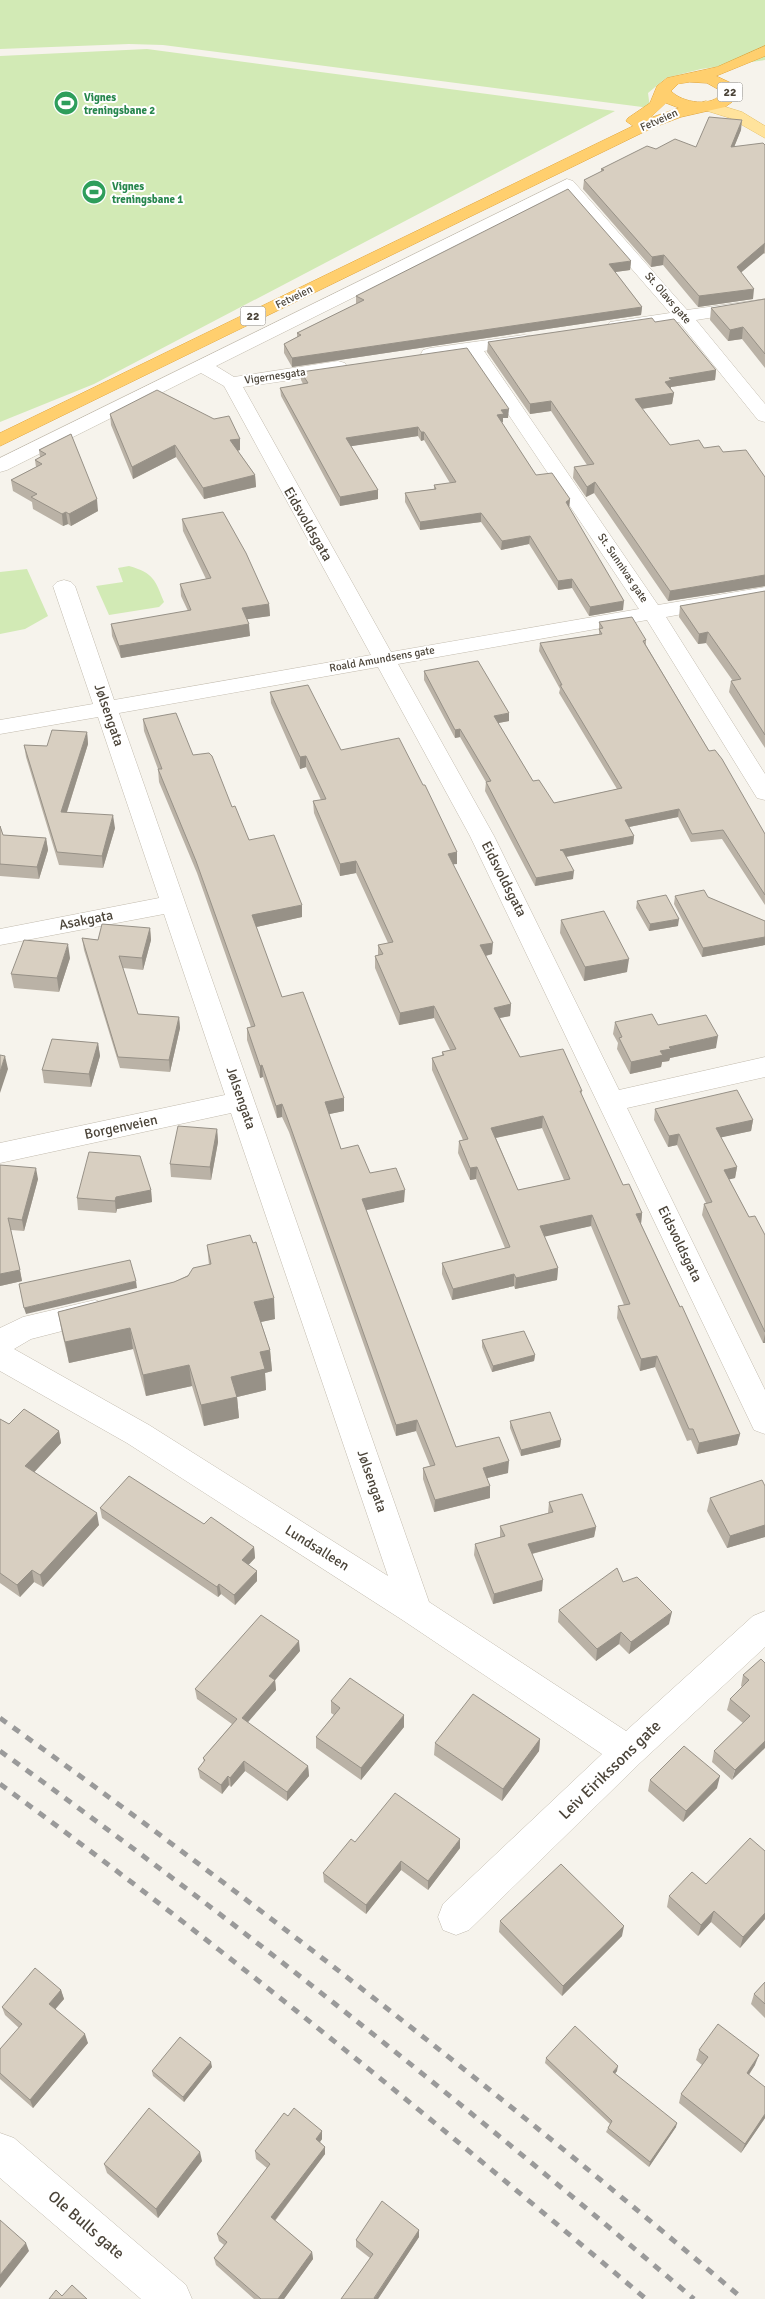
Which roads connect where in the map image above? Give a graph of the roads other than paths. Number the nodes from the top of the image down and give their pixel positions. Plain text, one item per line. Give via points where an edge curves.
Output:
1 (765, 50) edge
2 (691, 78) junction
3 (745, 80) dead end
4 (730, 91) junction
5 (663, 92) junction
6 (706, 106) junction
7 (765, 124) edge
8 (765, 133) edge
9 (506, 193) junction
10 (765, 304) edge
11 (683, 316) junction
12 (597, 329) edge
13 (540, 338) edge
14 (473, 348) junction
15 (415, 356) edge
16 (201, 365) junction
17 (357, 365) edge
18 (231, 383) junction
19 (765, 416) edge
20 (0, 440) edge
21 (0, 466) edge
22 (64, 586) dead end
23 (765, 593) edge
24 (653, 613) junction
25 (385, 659) junction
26 (107, 708) junction
27 (0, 727) edge
28 (765, 793) edge
29 (173, 904) junction
30 (0, 937) edge
31 (765, 1067) edge
32 (242, 1101) junction
33 (611, 1102) junction
34 (0, 1152) edge
35 (118, 1306) edge
36 (0, 1343) edge
37 (0, 1356) edge
38 (765, 1421) edge
39 (416, 1611) junction
40 (765, 1626) edge
41 (628, 1752) junction
42 (456, 1917) dead end
43 (0, 2152) edge
44 (172, 2299) edge

1 - 2 highway, 22 via 722,70
2 - 4 highway, 22 via 714,81
2 - 5 highway, 22 via 670,82
3 - 4 highway, 22
4 - 6 highway, 22 via 724,101
4 - 7 main road via 753,109
5 - 6 highway, 22 via 674,101
5 - 9 highway, Fetveien / 22 via 654,107 624,128
6 - 8 main road via 736,115
6 - 9 highway, Fetveien / 22 via 665,116
9 - 20 highway, Fetveien / 22
10 - 11 street
11 - 12 street
11 - 16 street, St. Olavs gate via 567,184
11 - 19 street, St. Olavs gate
13 - 14 street
14 - 15 street
14 - 24 street, St. Sunnivas gate
16 - 18 street
16 - 21 street
17 - 18 street, Vigernesgata
18 - 25 street, Eidsvoldsgata
22 - 26 street, Jølsengata
23 - 24 street, Roald Amundsens gate
24 - 25 street, Roald Amundsens gate
24 - 28 street, St. Sunnivas gate
25 - 26 street, Roald Amundsens gate
25 - 33 street, Eidsvoldsgata via 506,882
26 - 27 street, Roald Amundsens gate
26 - 29 street, Jølsengata
29 - 30 street, Asakgata
29 - 32 street, Jølsengata
31 - 33 street
32 - 34 street, Borgenveien
32 - 39 street, Jølsengata
33 - 38 street, Eidsvoldsgata
35 - 36 street via 23,1329
37 - 39 street, Lundsalleen via 138,1434
39 - 41 street, Lundsalleen
40 - 41 street, Leiv Eirikssons gate
41 - 42 street, Leiv Eirikssons gate
43 - 44 street, Ole Bulls gate

